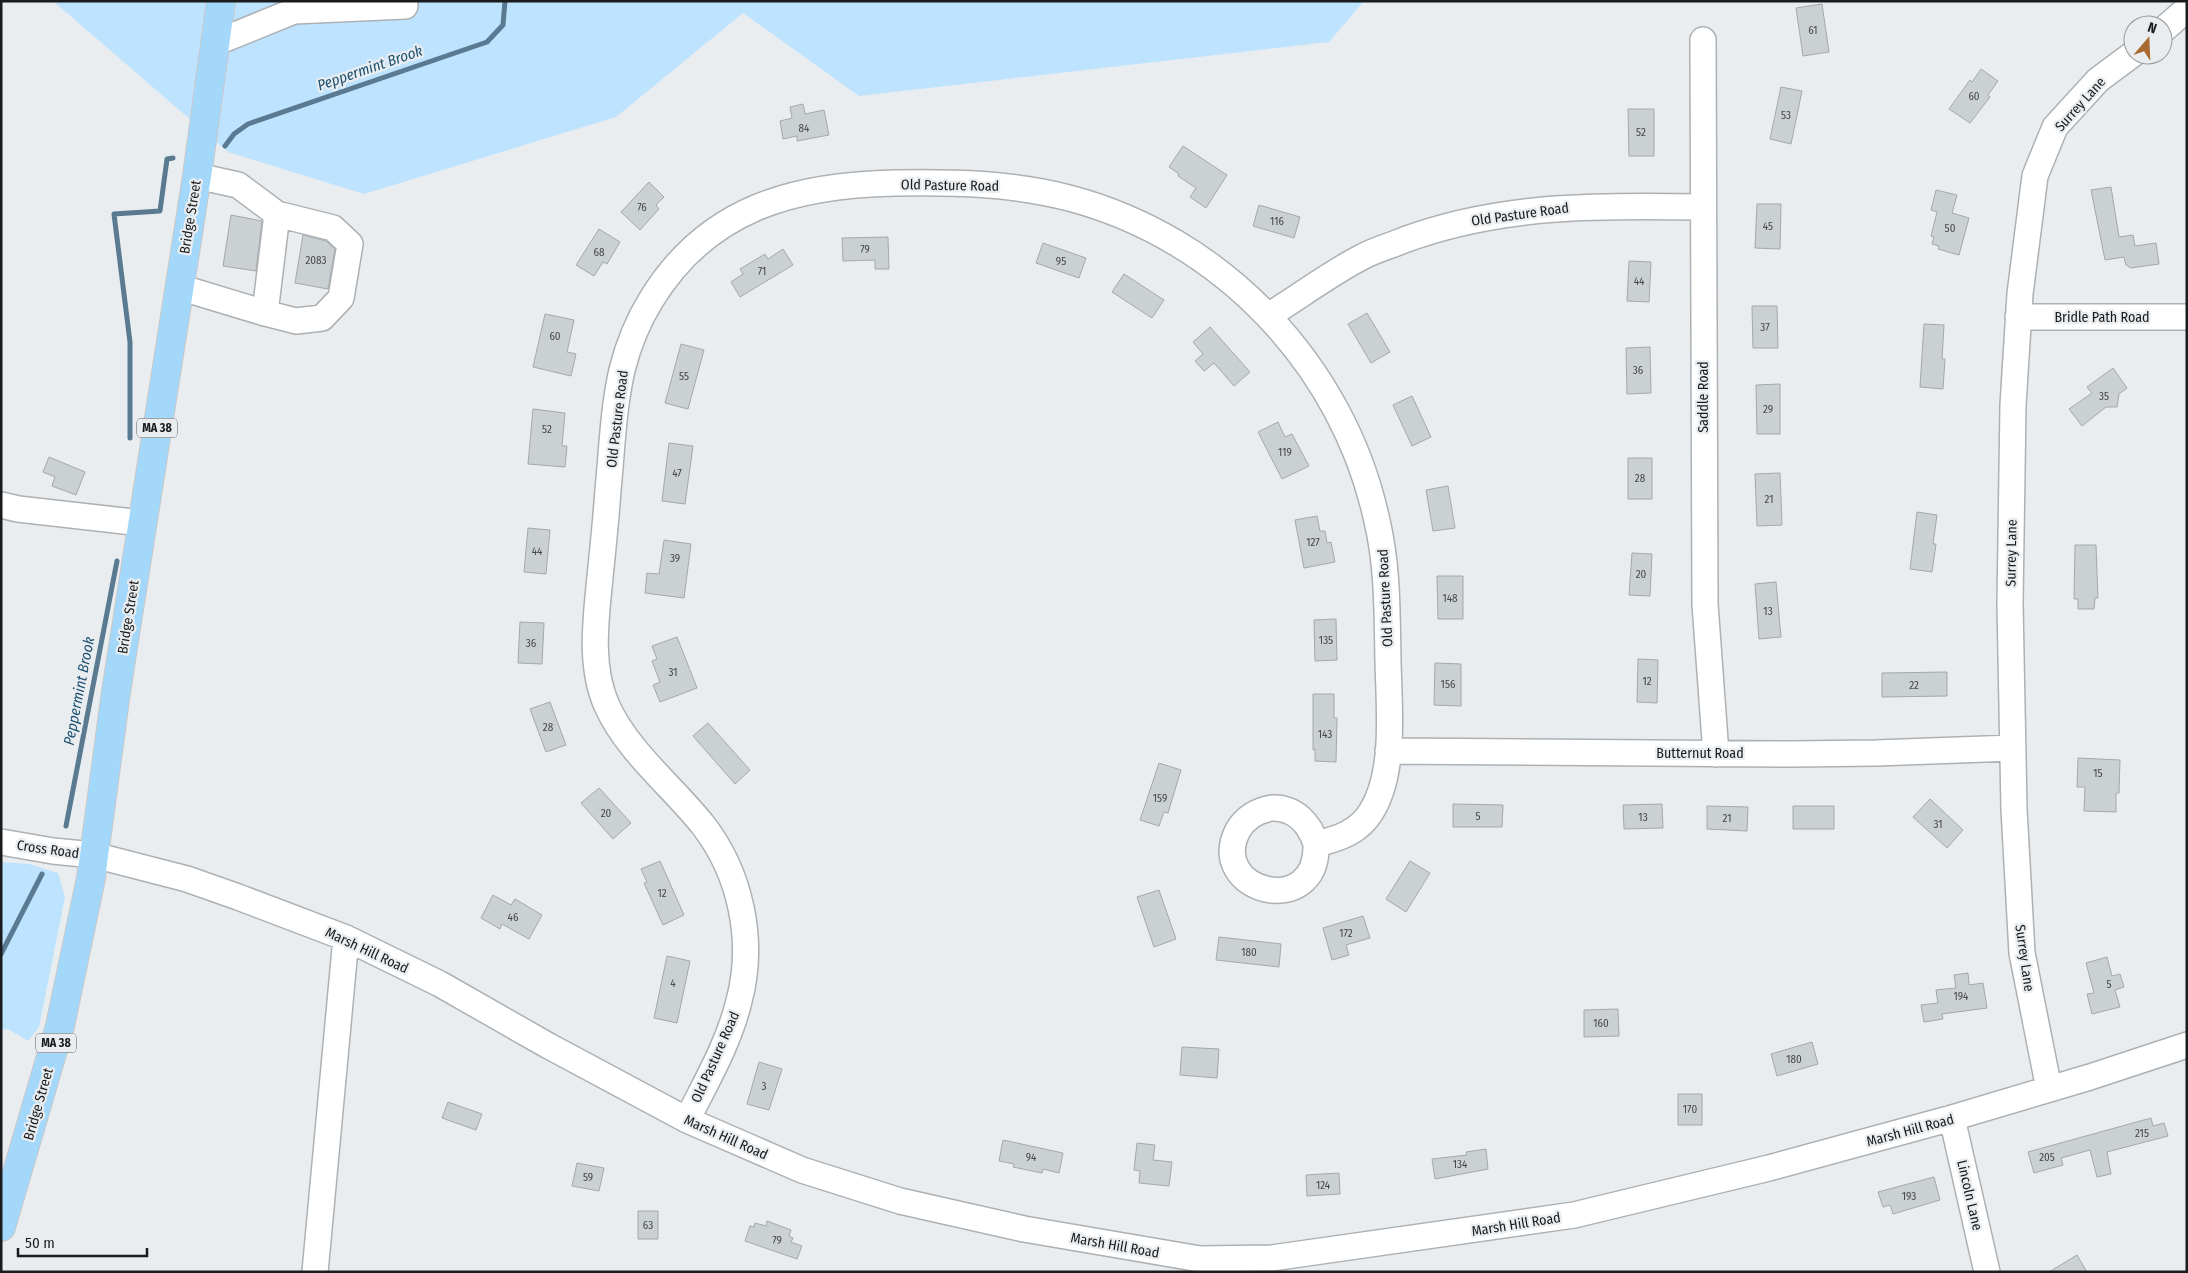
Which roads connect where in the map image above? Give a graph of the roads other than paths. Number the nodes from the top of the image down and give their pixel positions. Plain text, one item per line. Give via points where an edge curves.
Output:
1 (221, 1) edge
2 (405, 6) dead end
3 (2187, 9) edge
4 (2173, 21) edge
5 (1703, 40) dead end
6 (215, 43) junction
7 (2123, 61) edge
8 (197, 176) junction
9 (1704, 207) junction
10 (277, 214) junction
11 (179, 287) junction
12 (265, 313) junction
13 (1268, 316) junction
14 (2018, 317) junction
15 (2187, 317) edge
16 (1, 505) edge
17 (142, 523) junction
18 (2013, 748) junction
19 (1388, 751) junction
20 (1716, 754) junction
21 (1, 842) edge
22 (1316, 844) dead end
23 (94, 855) junction
24 (346, 938) junction
25 (2187, 1045) edge
26 (2049, 1089) junction
27 (1952, 1118) junction
28 (687, 1120) junction
29 (1, 1227) edge
30 (1200, 1265) edge
31 (314, 1272) edge
32 (1987, 1272) edge

1 - 6 main road, Bridge Street / MA 38
2 - 6 street via 294,11
3 - 4 street
5 - 9 street, Saddle Road
6 - 8 main road, Bridge Street / MA 38
7 - 14 street, Surrey Lane via 2098,80 2055,127 2035,176
8 - 10 street via 238,185
8 - 11 main road, Bridge Street / MA 38
9 - 13 street, Old Pasture Road via 1573,207 1495,215 1455,224 1362,257
9 - 20 street, Saddle Road via 1704,604
10 - 12 street
10 - 12 street via 334,228 350,244 341,298 322,318 296,322
11 - 12 street
11 - 17 main road, Bridge Street / MA 38
13 - 19 street, Old Pasture Road via 1287,335 1333,402 1354,447 1374,503 1387,588
13 - 28 street, Old Pasture Road via 1196,255 1136,221 1072,199 1007,186 949,182 863,184 800,192 750,210 726,224 666,278 638,324 621,374 595,645 605,702 626,737 718,847 740,899 746,950 745,975 738,1006 728,1035
14 - 15 street, Bridle Path Road
14 - 18 street, Surrey Lane via 2011,524
16 - 17 street
17 - 23 main road, Bridge Street / MA 38
18 - 20 street, Butternut Road
18 - 26 street, Surrey Lane via 2022,952
19 - 20 street, Butternut Road
19 - 22 street, Old Pasture Road via 1381,788 1370,815 1346,834
21 - 23 street, Cross Road
23 - 24 street, Marsh Hill Road via 187,879
23 - 29 main road, Bridge Street / MA 38 via 60,1026
24 - 28 street, Marsh Hill Road via 440,984
24 - 31 street
25 - 26 street, Marsh Hill Road
26 - 27 street, Marsh Hill Road
27 - 30 street, Marsh Hill Road via 1769,1168 1574,1215 1272,1258
27 - 32 street, Lincoln Lane
28 - 30 street, Marsh Hill Road via 802,1170 900,1201

